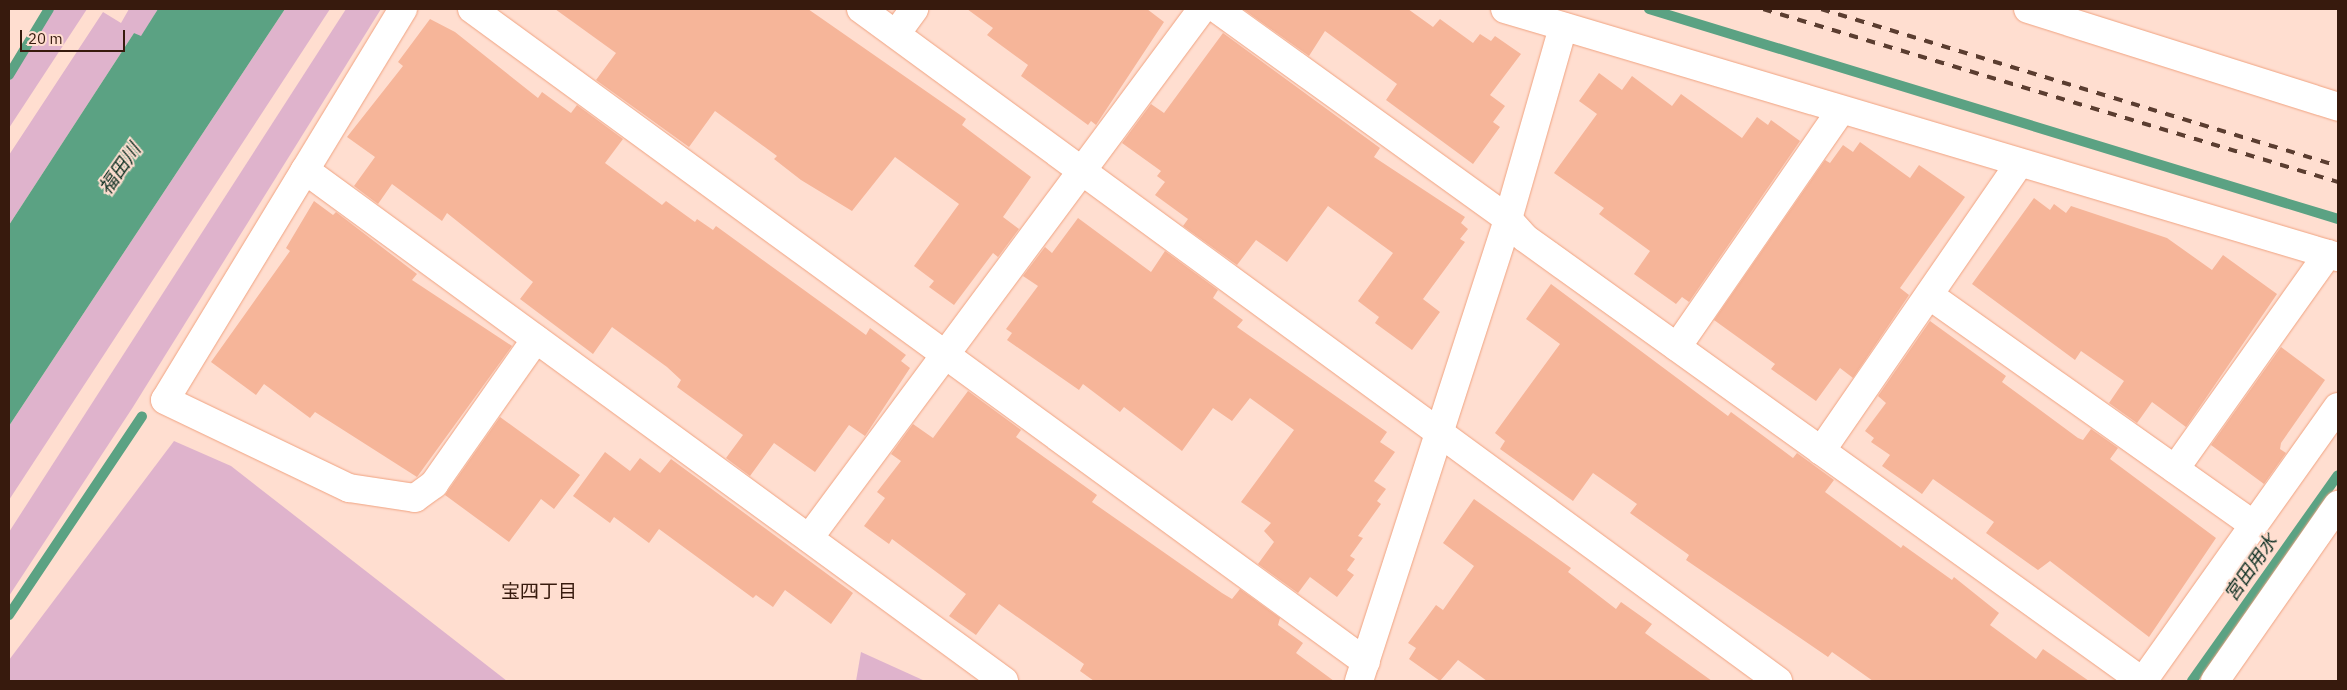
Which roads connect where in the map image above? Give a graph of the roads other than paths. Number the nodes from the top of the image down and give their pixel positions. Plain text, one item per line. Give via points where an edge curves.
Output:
1 (403, 9) edge
2 (472, 9) edge
3 (861, 9) edge
4 (914, 9) edge
5 (1202, 9) edge
6 (1217, 9) edge
7 (1505, 9) edge
8 (2045, 11) edge
9 (1563, 27) junction
10 (896, 34) junction
11 (2338, 107) edge
12 (1841, 110) junction
13 (2020, 163) junction
14 (305, 170) junction
15 (1081, 170) junction
16 (1508, 219) junction
17 (2333, 256) edge
18 (1929, 295) junction
19 (536, 339) junction
20 (1677, 347) junction
21 (945, 354) junction
22 (2338, 408) edge
23 (1438, 436) junction
24 (1821, 450) junction
25 (2175, 469) junction
26 (2338, 505) edge
27 (2254, 525) junction
28 (809, 538) junction
29 (976, 671) edge
30 (1367, 673) edge
31 (1004, 681) edge
32 (1778, 681) edge
33 (2142, 681) edge
34 (2215, 681) edge

1 - 14 street
2 - 21 street
3 - 10 street
4 - 10 street
5 - 15 street
6 - 16 street
7 - 9 street
8 - 11 street
9 - 12 street
9 - 16 street
10 - 15 street
12 - 13 street
12 - 20 street
13 - 17 street
13 - 18 street
14 - 19 street
14 - 19 street via 164,400 349,488 415,498 434,484
15 - 21 street
15 - 23 street
16 - 20 street via 1525,238
16 - 23 street
17 - 25 street
18 - 24 street
18 - 25 street
19 - 28 street
20 - 24 street
21 - 28 street
21 - 30 street
22 - 27 street
23 - 30 street
23 - 32 street
24 - 33 street
25 - 27 street
26 - 34 street
27 - 33 street
28 - 29 street
29 - 31 street

